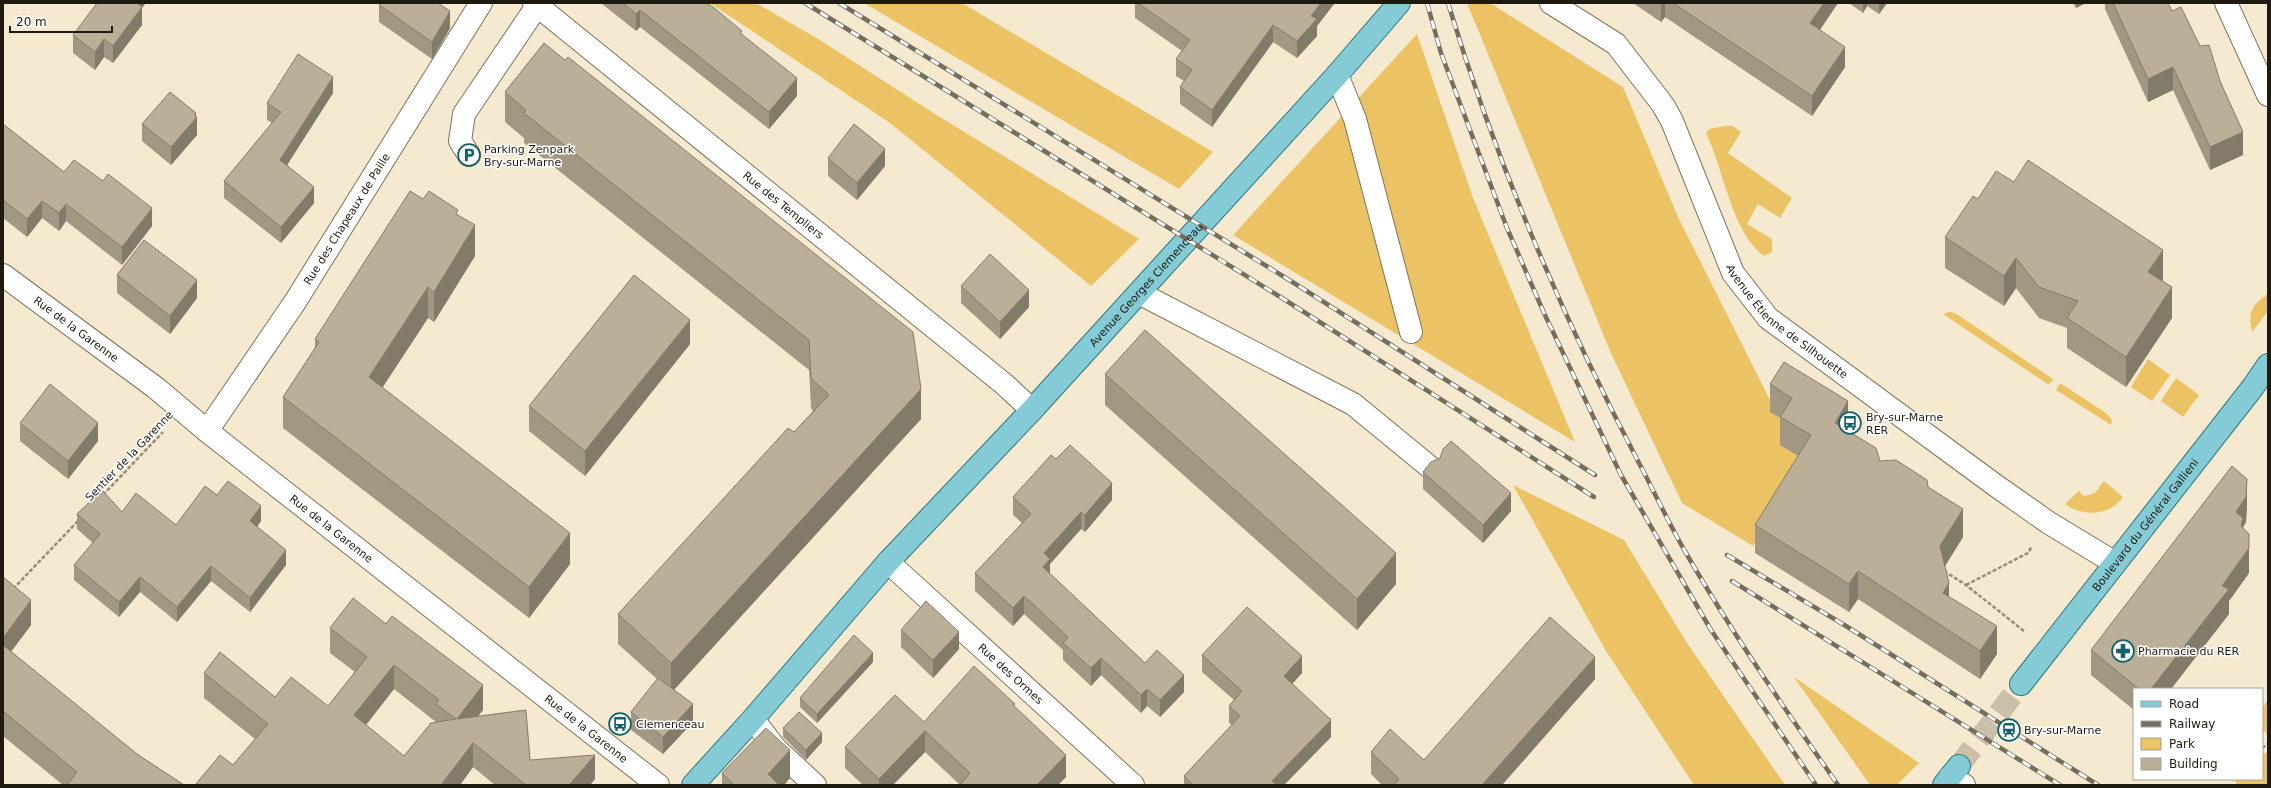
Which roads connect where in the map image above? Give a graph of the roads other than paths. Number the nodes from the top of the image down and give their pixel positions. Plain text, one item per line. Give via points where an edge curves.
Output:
1 (481, 3) edge
2 (1399, 3) edge
3 (1551, 3) edge
4 (2226, 3) edge
5 (535, 4) edge
6 (1336, 75) junction
7 (2268, 95) edge
8 (469, 155) dead end
9 (3, 274) edge
10 (1139, 292) junction
11 (1411, 332) dead end
12 (2268, 365) edge
13 (1032, 410) junction
14 (207, 431) junction
15 (1431, 468) edge
16 (888, 562) junction
17 (2115, 563) junction
18 (2021, 684) tunnel mouth
19 (753, 719) junction
20 (658, 785) edge
21 (693, 785) edge
22 (815, 785) edge
23 (1134, 785) edge

1 - 14 street, Rue des Chapeaux de Paille via 295,302
2 - 6 main road, Avenue Georges Clemenceau
3 - 17 street, Avenue Étienne de Silhouette via 1616,44 1663,105 1672,121 1733,273 1768,318 1995,485 2049,523
4 - 7 street
5 - 8 street via 464,114 460,141
5 - 13 street, Rue des Templiers via 1004,384
6 - 10 main road, Avenue Georges Clemenceau
6 - 11 street via 1355,119
9 - 14 street, Rue de la Garenne
10 - 13 main road, Avenue Georges Clemenceau
10 - 15 street via 1353,404
12 - 17 main road, Boulevard du Général Gallieni
13 - 16 main road, Avenue Georges Clemenceau
14 - 20 street, Rue de la Garenne
16 - 19 main road, Avenue Georges Clemenceau
16 - 23 street, Rue des Ormes
17 - 18 main road, Boulevard du Général Gallieni
19 - 21 main road, Avenue Georges Clemenceau
19 - 22 street via 776,749

